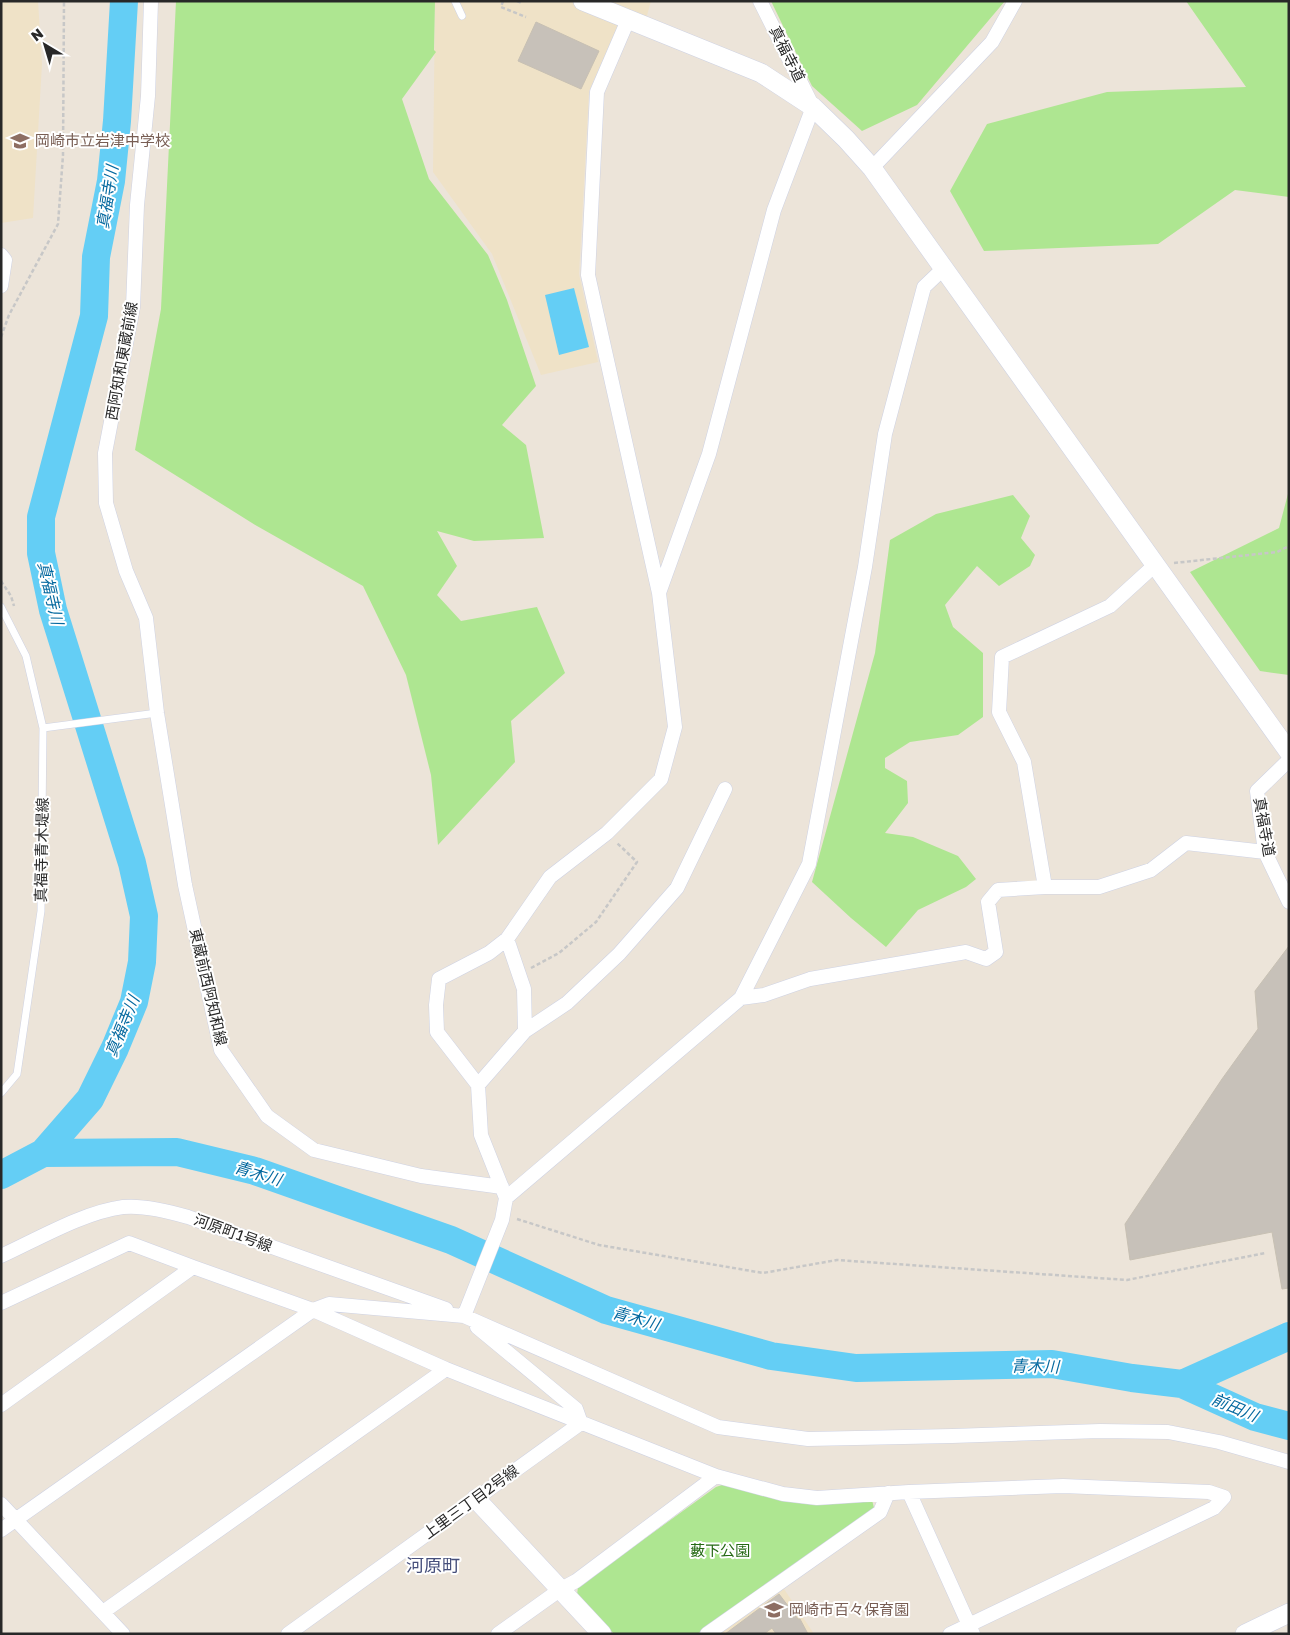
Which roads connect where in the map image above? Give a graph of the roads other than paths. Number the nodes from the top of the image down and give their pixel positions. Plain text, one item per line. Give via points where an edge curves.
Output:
1 (151, 1) edge
2 (455, 1) edge
3 (583, 1) edge
4 (760, 1) edge
5 (1014, 1) edge
6 (462, 16) dead end
7 (628, 20) junction
8 (813, 107) junction
9 (872, 168) junction
10 (1, 256) edge
11 (944, 268) junction
12 (1, 286) edge
13 (1155, 565) junction
14 (659, 593) junction
15 (1, 607) edge
16 (157, 714) junction
17 (43, 728) junction
18 (1289, 752) edge
19 (1289, 760) edge
20 (724, 790) dead end
21 (1265, 852) junction
22 (1045, 887) junction
23 (1289, 902) edge
24 (506, 939) junction
25 (741, 998) junction
26 (525, 1031) junction
27 (478, 1085) junction
28 (1, 1093) edge
29 (504, 1193) junction
30 (1, 1256) edge
31 (193, 1267) junction
32 (1, 1303) edge
33 (313, 1310) junction
34 (464, 1316) junction
35 (446, 1369) junction
36 (1, 1404) edge
37 (581, 1423) junction
38 (1289, 1462) edge
39 (716, 1476) junction
40 (909, 1492) junction
41 (888, 1493) junction
42 (476, 1499) junction
43 (1, 1504) edge
44 (16, 1520) junction
45 (1, 1530) edge
46 (561, 1589) junction
47 (103, 1612) junction
48 (1289, 1613) edge
49 (971, 1629) edge
50 (123, 1634) edge
51 (288, 1634) edge
52 (498, 1634) edge
53 (602, 1634) edge
54 (707, 1634) edge
55 (950, 1634) edge
56 (1245, 1634) edge

1 - 16 street, 西阿知和東蔵前線 via 148,96 137,204 133,307 105,453 105,470 106,503 126,571 146,618
2 - 6 lane
3 - 7 street
4 - 8 street, 真福寺道
5 - 9 street via 992,42
7 - 8 street via 761,74
7 - 14 street via 597,92 588,275
8 - 9 street
8 - 14 street via 774,210 709,454
9 - 11 street
10 - 12 street via 5,265
11 - 13 street
11 - 25 street via 924,287 884,434 866,567 809,864
13 - 18 street
13 - 22 street via 1110,606 1002,657 999,712 1024,762
14 - 24 street via 675,727 661,779 607,833 550,877
15 - 17 lane, 真福寺青木堤線 via 26,656
16 - 17 lane
16 - 29 street, 東蔵前西阿知和線 via 185,885 221,1050 268,1116 314,1150
17 - 28 lane, 真福寺青木堤線 via 41,911 17,1074
19 - 21 street, 真福寺道 via 1257,791
20 - 26 street via 677,888 619,954 567,1003
21 - 22 street via 1186,843 1151,870 1099,887
21 - 23 street, 真福寺道
22 - 25 street via 998,890 988,902 996,952 986,960 966,952 810,979 764,995
24 - 26 street via 524,989
24 - 27 street via 489,953 439,979 437,1032
25 - 29 street
26 - 27 street
27 - 29 street via 481,1135
29 - 34 street via 502,1217
30 - 34 street, 河原町1号線 via 88,1216 124,1207 162,1209
31 - 32 street via 129,1243
31 - 33 street
31 - 36 street
33 - 34 street via 329,1304
33 - 35 street
33 - 44 street
34 - 37 street via 576,1409
34 - 38 street via 718,1427 808,1439 1168,1432 1219,1442
35 - 37 street
35 - 47 street
37 - 39 street
37 - 42 street, 上里三丁目2号線
39 - 41 street via 783,1494 817,1498
39 - 46 street
40 - 41 street
40 - 49 street
40 - 49 street via 1063,1486 1209,1492 1224,1497 1214,1508
41 - 54 street via 880,1512
42 - 46 street
42 - 51 street, 上里三丁目2号線
43 - 44 street
44 - 45 street
44 - 47 street
46 - 52 street
46 - 53 street
47 - 50 street
48 - 56 street
49 - 55 street

